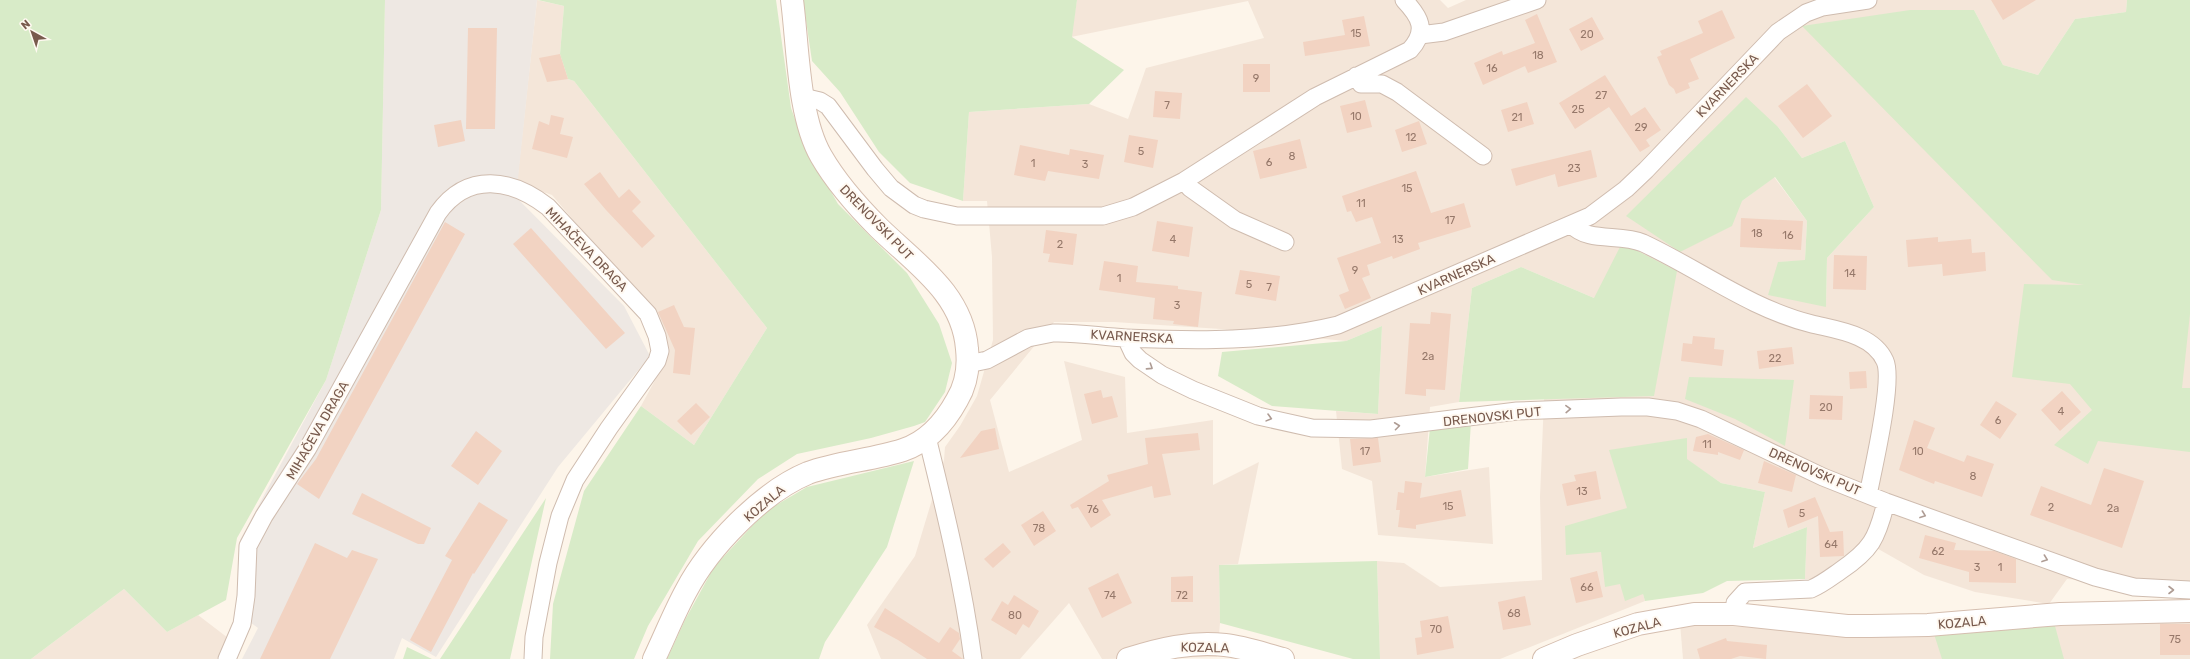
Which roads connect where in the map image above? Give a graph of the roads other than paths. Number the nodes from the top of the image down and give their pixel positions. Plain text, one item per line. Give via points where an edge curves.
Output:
1 (792, 0) edge
2 (1404, 0) edge
3 (1536, 0) edge
4 (1868, 0) edge
5 (1420, 35) junction
6 (1356, 76) junction
7 (803, 97) junction
8 (1483, 156) dead end
9 (1184, 181) junction
10 (1572, 225) junction
11 (1286, 242) dead end
12 (1126, 338) junction
13 (968, 364) junction
14 (927, 437) junction
15 (1868, 495) junction
16 (1886, 502) junction
17 (2190, 590) edge
18 (2190, 612) edge
19 (1734, 614) junction
20 (227, 659) edge
21 (533, 659) edge
22 (654, 659) edge
23 (973, 659) edge
24 (1128, 659) edge
25 (1283, 659) edge
26 (1544, 659) edge

1 - 7 main road, DRENOVSKI PUT
2 - 5 street via 1418,15
3 - 5 street via 1444,32
4 - 10 street, KVARNERSKA via 1822,7 1806,13 1778,32 1626,189 1590,216
5 - 6 street via 1410,50
6 - 8 street via 1361,84 1382,84 1397,92
6 - 9 street via 1291,112
7 - 9 street via 820,101 835,113 858,148 891,188 914,205 945,214 1103,216 1132,207
7 - 13 main road, DRENOVSKI PUT via 814,142 838,180 878,227 938,284 955,306 963,323
9 - 11 street via 1235,220
10 - 12 street, KVARNERSKA via 1338,325 1305,333 1259,338
10 - 15 street, DRENOVSKI PUT via 1578,232 1590,236 1611,236 1642,243 1768,308 1811,324 1843,332 1876,348 1885,361 1888,374
12 - 13 street, KVARNERSKA via 1071,332 1038,335 986,360
12 -> 15 street, DRENOVSKI PUT via 1132,353 1162,375 1258,416 1312,428 1371,429 1517,410 1648,407 1677,411 1701,419
13 - 14 main road, KOZALA via 960,394 950,412
14 - 22 main road, KOZALA via 909,448 889,455 812,472 792,480 764,501 725,538 697,573 686,590
14 - 23 street via 969,627
15 - 16 street, DRENOVSKI PUT
16 -> 17 street, DRENOVSKI PUT via 2116,584 2156,590
16 - 19 street via 1874,540 1858,558 1811,589 1745,592 1735,602
18 - 19 main road, KOZALA via 2060,614 1901,626 1847,626
19 - 26 main road, KOZALA via 1694,614 1638,624
20 - 21 street, MIHAČEVA DRAGA via 242,624 248,546 264,516 308,448 438,213 463,190 485,184 500,184 512,187 548,207 648,314 660,351 652,370 575,480 560,516 534,637
24 - 25 main road, KOZALA via 1176,646 1202,644 1226,645

